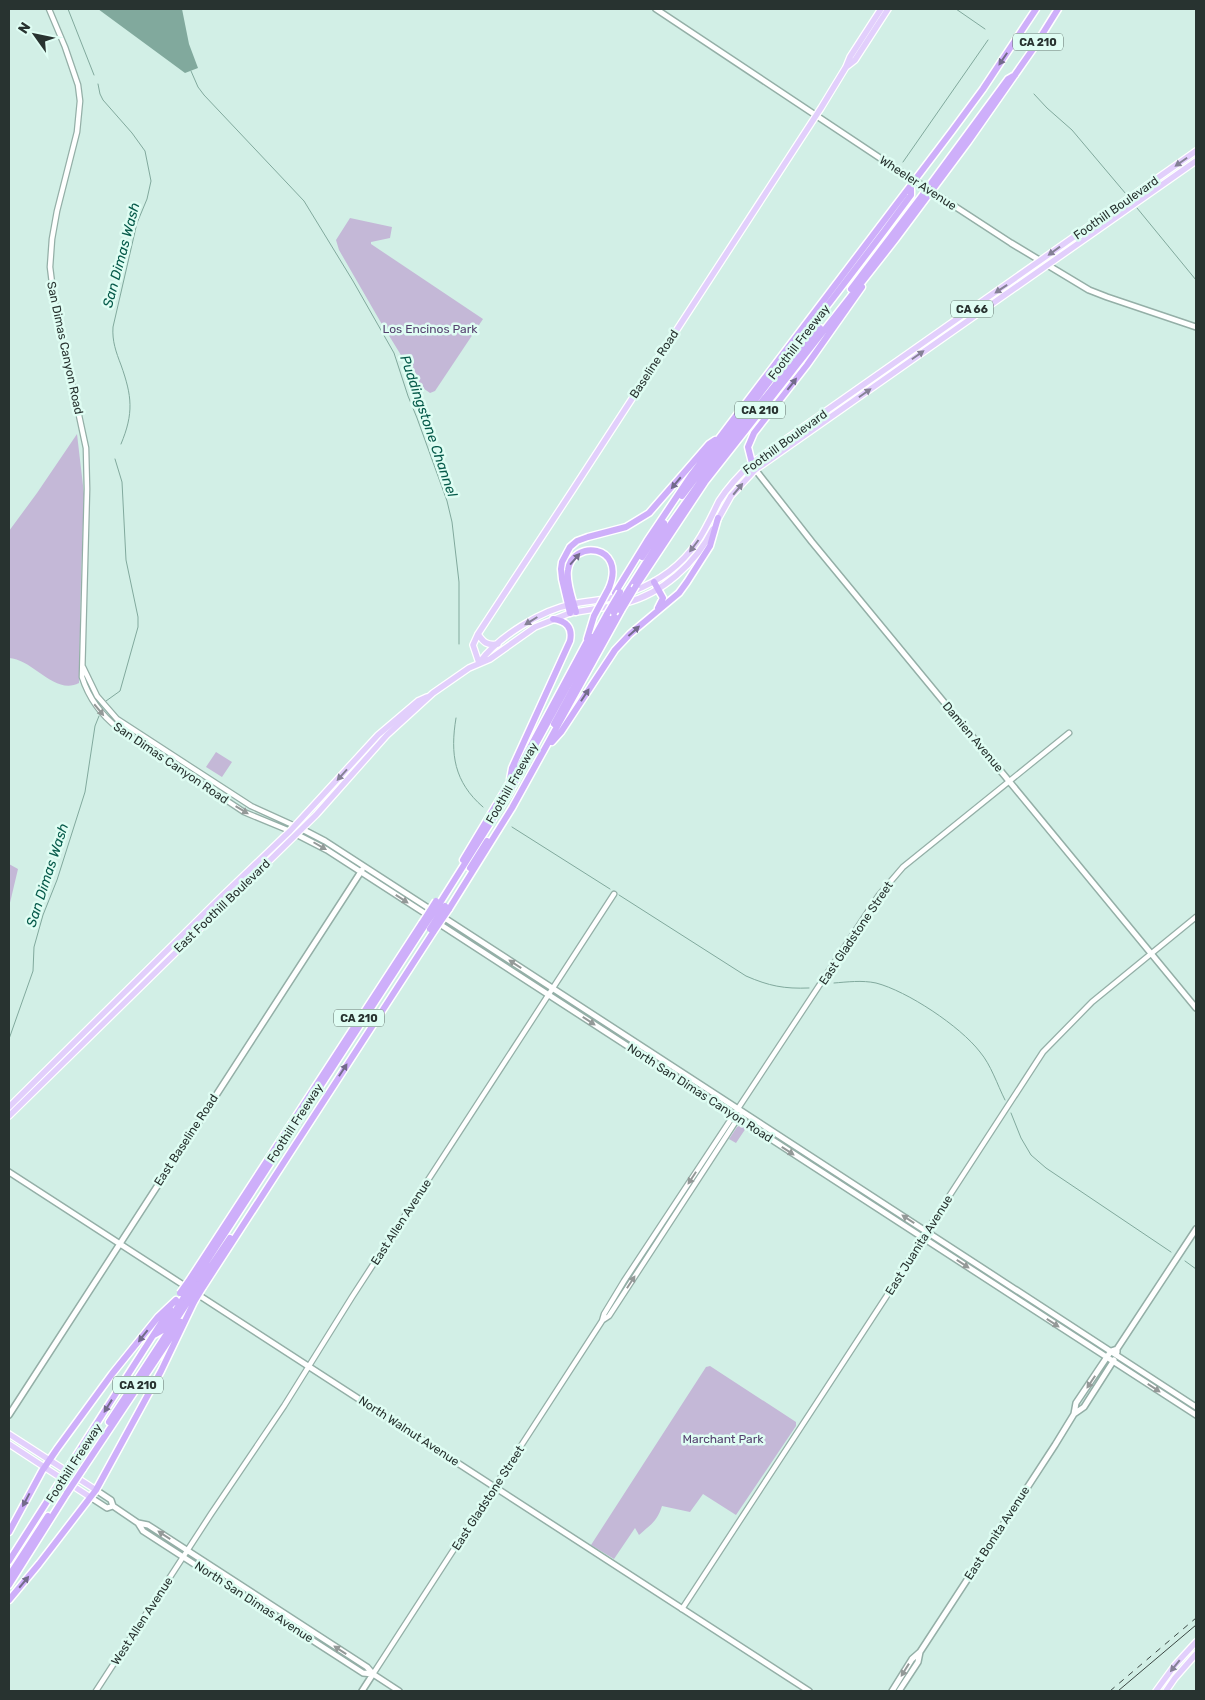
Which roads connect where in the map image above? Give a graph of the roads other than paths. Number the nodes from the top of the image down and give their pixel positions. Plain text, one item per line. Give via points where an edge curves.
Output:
1 (49, 9) edge
2 (656, 9) edge
3 (881, 9) edge
4 (888, 9) edge
5 (1036, 9) edge
6 (1041, 9) edge
7 (1058, 9) edge
8 (1031, 18) junction
9 (846, 67) junction
10 (1016, 75) junction
11 (816, 115) junction
12 (1196, 151) edge
13 (1196, 161) edge
14 (911, 187) junction
15 (894, 240) junction
16 (1040, 261) junction
17 (1047, 265) junction
18 (1196, 327) edge
19 (722, 435) junction
20 (752, 463) junction
21 (755, 470) junction
22 (718, 518) junction
23 (656, 585) junction
24 (618, 593) junction
25 (571, 605) junction
26 (618, 612) junction
27 (573, 613) junction
28 (654, 613) junction
29 (605, 615) junction
30 (553, 619) junction
31 (478, 634) junction
32 (498, 644) junction
33 (584, 647) junction
34 (479, 663) junction
35 (88, 686) junction
36 (1069, 733) dead end
37 (546, 748) junction
38 (1009, 780) junction
39 (509, 785) junction
40 (296, 830) junction
41 (488, 832) junction
42 (363, 869) junction
43 (614, 894) dead end
44 (442, 905) junction
45 (1196, 917) edge
46 (428, 927) junction
47 (1152, 954) junction
48 (552, 988) junction
49 (549, 994) junction
50 (1196, 1008) edge
51 (9, 1107) edge
52 (739, 1110) junction
53 (9, 1116) edge
54 (735, 1116) junction
55 (9, 1172) edge
56 (1196, 1229) edge
57 (927, 1231) junction
58 (922, 1238) junction
59 (120, 1244) junction
60 (196, 1283) junction
61 (187, 1298) junction
62 (176, 1300) junction
63 (153, 1335) junction
64 (1111, 1352) junction
65 (1117, 1352) junction
66 (1107, 1358) junction
67 (1113, 1362) junction
68 (309, 1366) junction
69 (1196, 1407) edge
70 (1074, 1414) junction
71 (9, 1415) edge
72 (1196, 1416) edge
73 (9, 1434) edge
74 (9, 1444) edge
75 (49, 1460) junction
76 (44, 1468) junction
77 (495, 1487) junction
78 (96, 1490) junction
79 (65, 1492) junction
80 (90, 1497) junction
81 (44, 1506) junction
82 (113, 1506) junction
83 (138, 1523) junction
84 (9, 1532) edge
85 (188, 1550) junction
86 (184, 1556) junction
87 (9, 1561) edge
88 (9, 1570) edge
89 (9, 1576) edge
90 (9, 1585) edge
91 (9, 1600) edge
92 (682, 1609) junction
93 (1196, 1642) edge
94 (920, 1652) junction
95 (1196, 1654) edge
96 (373, 1674) junction
97 (96, 1691) edge
98 (362, 1691) edge
99 (399, 1691) edge
100 (809, 1691) edge
101 (892, 1691) edge
102 (899, 1691) edge
103 (1156, 1691) edge
104 (1166, 1691) edge

1 - 35 street, San Dimas Canyon Road via 78,85 80,101 77,132 57,211 50,266 86,448 82,665
2 - 11 main road, Wheeler Avenue
3 - 9 main road, Baseline Road
4 - 9 main road, Baseline Road via 855,60
5 - 8 highway, Foothill Freeway / CA 210
6 - 8 highway
7 - 10 highway, Foothill Freeway / CA 210
8 -> 14 highway, Foothill Freeway / CA 210
9 - 11 main road, Baseline Road
10 - 15 highway, Foothill Freeway / CA 210
10 - 26 highway, bridge via 1008,79 885,245 720,454 666,529
11 - 16 main road, Wheeler Avenue, bridge
11 - 31 main road, Baseline Road
12 -> 16 main road, Foothill Boulevard / CA 66
13 - 17 main road, Foothill Boulevard / CA 66
14 - 19 highway, Foothill Freeway / CA 210
14 - 24 highway via 911,195 677,503
20 -> 15 highway via 748,447 754,433 807,365
15 - 26 highway, Foothill Freeway / CA 210, bridge via 705,482
16 - 17 main road, Wheeler Avenue
16 -> 20 main road, Foothill Boulevard / CA 66
17 - 18 main road, Wheeler Avenue via 1098,294
21 -> 17 main road, Foothill Boulevard / CA 66
19 - 24 highway, Foothill Freeway / CA 210 via 652,534
19 -> 25 highway via 709,444 650,513 626,527 577,541 570,547 561,569
20 - 21 main road, Damien Avenue
20 -> 23 main road, Foothill Boulevard / CA 66 via 733,481 690,551
22 -> 21 main road, Foothill Boulevard / CA 66 via 736,490
21 - 38 main road, Damien Avenue
22 - 23 main road, Foothill Boulevard / CA 66 via 697,555 678,574
22 - 28 highway via 710,546 700,563 679,593
23 - 25 main road, Foothill Boulevard / CA 66 via 606,600
23 - 27 main road, Foothill Boulevard / CA 66 via 629,602
23 - 28 highway via 663,598
24 - 29 highway, Foothill Freeway / CA 210, bridge
25 - 27 highway
25 -> 32 main road, Foothill Boulevard via 537,617
25 -> 33 highway, bridge via 567,572 570,564 586,550 601,552 611,561 614,572
26 - 37 highway, Foothill Freeway / CA 210
26 - 41 highway via 536,758
27 - 30 main road, Foothill Boulevard
37 -> 28 highway via 561,732 615,650
29 - 33 highway, Foothill Freeway / CA 210
29 - 41 highway
30 - 34 main road, Foothill Boulevard
30 - 39 highway via 570,627 570,641 512,768
31 - 32 main road via 484,643
31 - 34 main road via 473,645
32 - 34 main road, Foothill Boulevard
33 - 39 highway, Foothill Freeway / CA 210
34 - 40 main road, East Foothill Boulevard via 433,693 386,735 333,796
35 - 40 street, San Dimas Canyon Road via 117,719 139,735 250,806
35 -> 40 street, San Dimas Canyon Road via 101,713 126,734 244,812
36 - 38 street, East Gladstone Street
37 - 41 highway, Foothill Freeway / CA 210
38 - 47 main road, Damien Avenue
38 - 52 street, East Gladstone Street via 903,867 886,886
39 - 41 highway, Foothill Freeway / CA 210
40 - 42 main road, North San Dimas Canyon Road
40 - 51 main road, East Foothill Boulevard via 215,903
40 - 53 main road, East Foothill Boulevard
41 - 44 highway, Foothill Freeway / CA 210 via 464,861
41 - 44 highway, Foothill Freeway / CA 210 via 478,858
48 -> 42 main road, North San Dimas Canyon Road
42 -> 49 main road, North San Dimas Canyon Road
42 - 59 main road, East Baseline Road
43 - 48 street, East Allen Avenue
44 - 46 highway, Foothill Freeway / CA 210, bridge
44 - 46 highway, Foothill Freeway / CA 210, bridge
45 - 47 street, East Juanita Avenue
46 - 60 highway, Foothill Freeway / CA 210
60 -> 46 highway, Foothill Freeway / CA 210 via 297,1140 406,974
47 - 50 main road, Damien Avenue
47 - 57 street, East Juanita Avenue via 1092,1002 1044,1052
48 - 49 street, East Allen Avenue
48 - 52 main road, North San Dimas Canyon Road
49 -> 54 main road, North San Dimas Canyon Road
49 - 68 street, East Allen Avenue
52 - 54 street, East Gladstone Street
57 -> 52 main road, North San Dimas Canyon Road
54 -> 58 main road, North San Dimas Canyon Road
54 - 77 street, East Gladstone Street via 614,1298
55 - 59 main road, North Walnut Avenue
56 - 65 main road, East Bonita Avenue
57 - 58 street, East Juanita Avenue
57 - 64 main road, North San Dimas Canyon Road
58 -> 66 main road, North San Dimas Canyon Road
58 - 92 street, East Juanita Avenue
59 - 68 main road, North Walnut Avenue
59 - 71 main road, East Baseline Road
60 - 61 highway, Foothill Freeway / CA 210, bridge
60 - 61 highway, Foothill Freeway / CA 210, bridge
61 - 62 highway, Foothill Freeway / CA 210
61 - 63 highway via 163,1330
61 - 78 highway via 161,1371
61 - 79 highway, Foothill Freeway / CA 210, bridge
62 - 63 highway, Foothill Freeway / CA 210
62 -> 75 highway via 112,1374
63 -> 81 highway, Foothill Freeway / CA 210, bridge
64 - 65 main road, East Bonita Avenue
64 - 66 main road, East Bonita Avenue
65 - 67 main road, East Bonita Avenue
65 - 69 main road
66 - 67 main road, North San Dimas Canyon Road
66 -> 70 main road, East Bonita Avenue via 1076,1403
67 - 70 main road, East Bonita Avenue via 1084,1407
67 -> 72 main road, North San Dimas Canyon Road
68 - 77 main road, North Walnut Avenue
68 - 85 street, East Allen Avenue
70 - 94 main road, East Bonita Avenue
73 - 75 main road, North San Dimas Avenue
74 - 76 main road, North San Dimas Avenue
75 - 76 highway
75 - 78 main road, North San Dimas Avenue
76 - 80 main road, North San Dimas Avenue
76 -> 84 highway
77 - 92 main road, North Walnut Avenue
77 - 96 street, East Gladstone Street
78 - 80 highway
78 - 82 main road, North San Dimas Avenue via 111,1500
79 - 89 highway
79 - 90 highway, Foothill Freeway / CA 210
80 - 82 main road, North San Dimas Avenue via 107,1508
91 -> 80 highway
81 - 87 highway, Foothill Freeway / CA 210
81 - 88 highway via 44,1516
82 - 83 main road, North San Dimas Avenue
85 -> 83 main road, North San Dimas Avenue via 148,1525
83 - 86 main road, North San Dimas Avenue via 143,1531
85 - 86 street, West Allen Avenue
96 -> 85 main road, North San Dimas Avenue
86 - 96 main road, North San Dimas Avenue via 363,1673
86 - 97 street, West Allen Avenue
92 - 100 main road, North Walnut Avenue
93 -> 103 main road
94 -> 101 main road, East Bonita Avenue
94 - 102 main road, East Bonita Avenue via 918,1662
95 - 104 main road
96 - 98 main road
96 - 99 main road, North San Dimas Avenue

